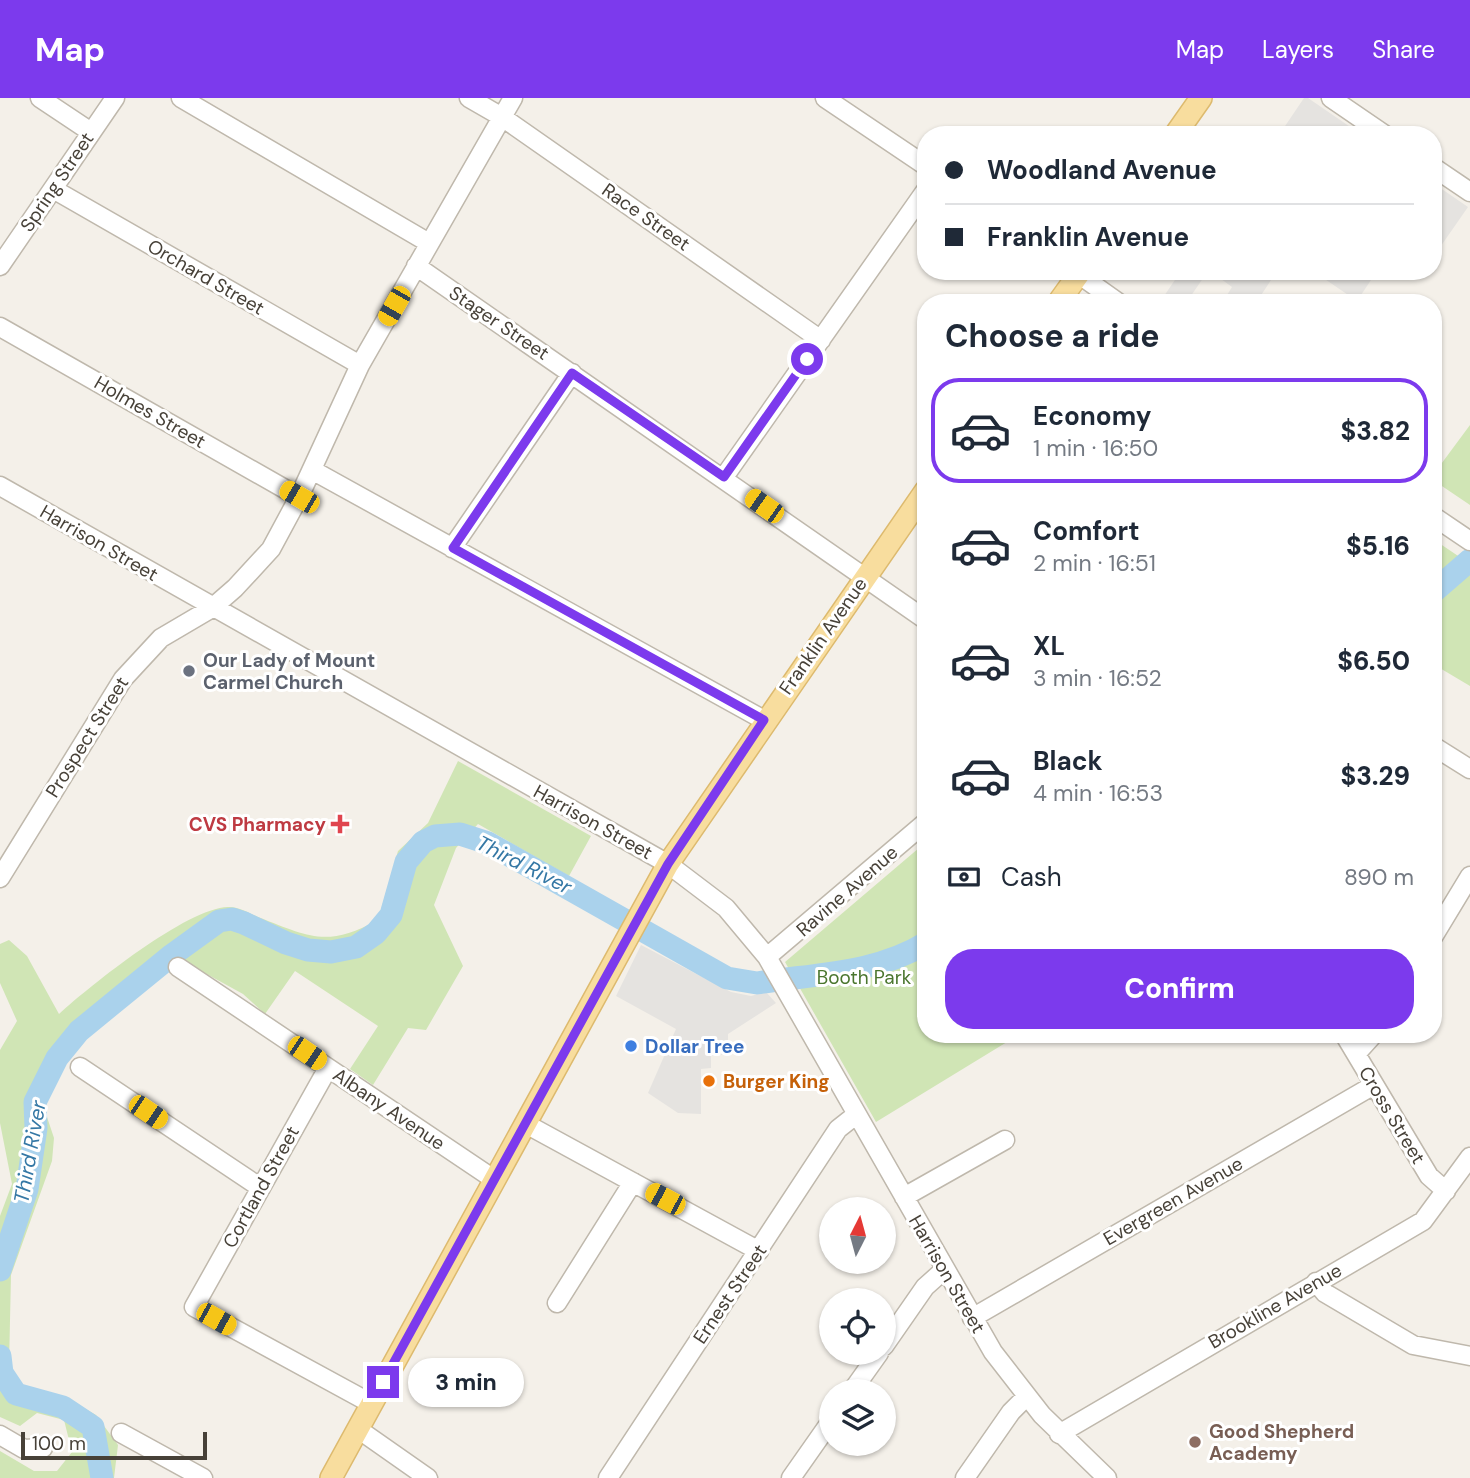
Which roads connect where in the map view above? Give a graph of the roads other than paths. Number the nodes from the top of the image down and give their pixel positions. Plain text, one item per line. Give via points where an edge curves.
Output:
1 (40, 98) edge
2 (114, 98) edge
3 (181, 98) edge
4 (469, 98) edge
5 (513, 98) edge
6 (825, 98) edge
7 (1201, 98) edge
8 (1331, 98) edge
9 (502, 117) junction
10 (1181, 126) edge
11 (1372, 126) edge
12 (91, 132) junction
13 (917, 160) edge
14 (1442, 173) edge
15 (53, 189) junction
16 (1470, 192) edge
17 (917, 203) edge
18 (429, 243) junction
19 (0, 266) edge
20 (416, 266) junction
21 (1089, 280) edge
22 (1107, 294) edge
23 (0, 327) edge
24 (821, 340) junction
25 (360, 365) junction
26 (572, 373) junction
27 (312, 470) junction
28 (724, 477) junction
29 (0, 486) edge
30 (299, 497) junction
31 (917, 503) edge
32 (1442, 522) edge
33 (1467, 538) edge
34 (453, 548) junction
35 (865, 576) junction
36 (212, 608) junction
37 (917, 614) edge
38 (764, 720) junction
39 (1442, 752) edge
40 (1470, 769) edge
41 (917, 830) edge
42 (668, 864) junction
43 (1470, 876) edge
44 (0, 877) edge
45 (1442, 921) edge
46 (769, 960) junction
47 (178, 967) dead end
48 (1349, 1043) edge
49 (1366, 1043) edge
50 (1356, 1054) junction
51 (80, 1067) dead end
52 (328, 1068) junction
53 (1374, 1085) junction
54 (857, 1114) junction
55 (526, 1124) junction
56 (1005, 1140) dead end
57 (1470, 1157) edge
58 (495, 1180) junction
59 (633, 1182) junction
60 (261, 1188) junction
61 (1446, 1191) junction
62 (904, 1197) junction
63 (759, 1251) junction
64 (944, 1270) junction
65 (1316, 1282) junction
66 (557, 1303) dead end
67 (972, 1318) junction
68 (896, 1329) edge
69 (1470, 1356) edge
70 (1026, 1397) junction
71 (372, 1404) junction
72 (358, 1429) junction
73 (121, 1433) dead end
74 (1059, 1434) junction
75 (0, 1435) edge
76 (819, 1438) edge
77 (43, 1448) dead end
78 (203, 1478) edge
79 (331, 1478) edge
80 (428, 1478) edge
81 (608, 1478) edge
82 (791, 1478) edge
83 (965, 1478) edge
84 (1107, 1478) edge

1 - 12 street
2 - 12 street, Spring Street
3 - 18 street
4 - 9 street, Race Street
5 - 9 street
6 - 13 street
7 - 10 main road
8 - 11 street
9 - 18 street
9 - 24 street, Race Street
12 - 15 street, Spring Street
14 - 16 street
15 - 19 street, Spring Street
15 - 25 street, Orchard Street
17 - 24 street
18 - 20 street, Prospect Street
20 - 25 street, Prospect Street
20 - 26 street, Stager Street
21 - 22 street
23 - 30 street, Holmes Street
24 - 28 street
25 - 27 street, Prospect Street
26 - 28 street, Stager Street
26 - 34 street
27 - 30 street, Prospect Street
27 - 34 street
28 - 35 street, Stager Street
29 - 36 street, Harrison Street
30 - 36 street, Prospect Street via 271,550
31 - 35 main road, Franklin Avenue
32 - 33 street
34 - 38 street
35 - 37 street, Stager Street
35 - 38 main road, Franklin Avenue
36 - 42 street, Harrison Street
36 - 44 street, Prospect Street via 161,638 123,678
38 - 42 main road, Franklin Avenue
39 - 40 street
41 - 46 street, Ravine Avenue
42 - 46 street, Harrison Street via 726,908
42 - 55 main road, Franklin Avenue
43 - 45 street
46 - 54 street, Harrison Street
47 - 52 street, Albany Avenue
48 - 50 street, Cross Street
49 - 50 street
50 - 53 street, Cross Street
51 - 60 street
52 - 58 street, Albany Avenue
52 - 60 street, Cortland Street
53 - 61 street, Cross Street via 1429,1176
53 - 67 street, Evergreen Avenue
54 - 62 street, Harrison Street
54 - 63 street, Ernest Street via 838,1129
55 - 58 main road, Franklin Avenue
55 - 59 street
56 - 62 street
57 - 61 street, Brookline Avenue
58 - 71 main road, Franklin Avenue
59 - 63 street
59 - 66 street
60 - 71 street, Cortland Street via 194,1307
61 - 65 street, Brookline Avenue via 1423,1221
62 - 64 street, Harrison Street
63 - 81 street, Ernest Street
64 - 67 street, Harrison Street
64 - 68 street via 925,1287
65 - 69 street via 1325,1293 1404,1342
65 - 74 street, Brookline Avenue
67 - 70 street, Harrison Street
70 - 74 street, Harrison Street
70 - 83 street
71 - 72 main road, Franklin Avenue
72 - 79 main road, Franklin Avenue
72 - 80 street
73 - 78 street
74 - 84 street, Harrison Street
75 - 77 street via 24,1449
76 - 82 street

